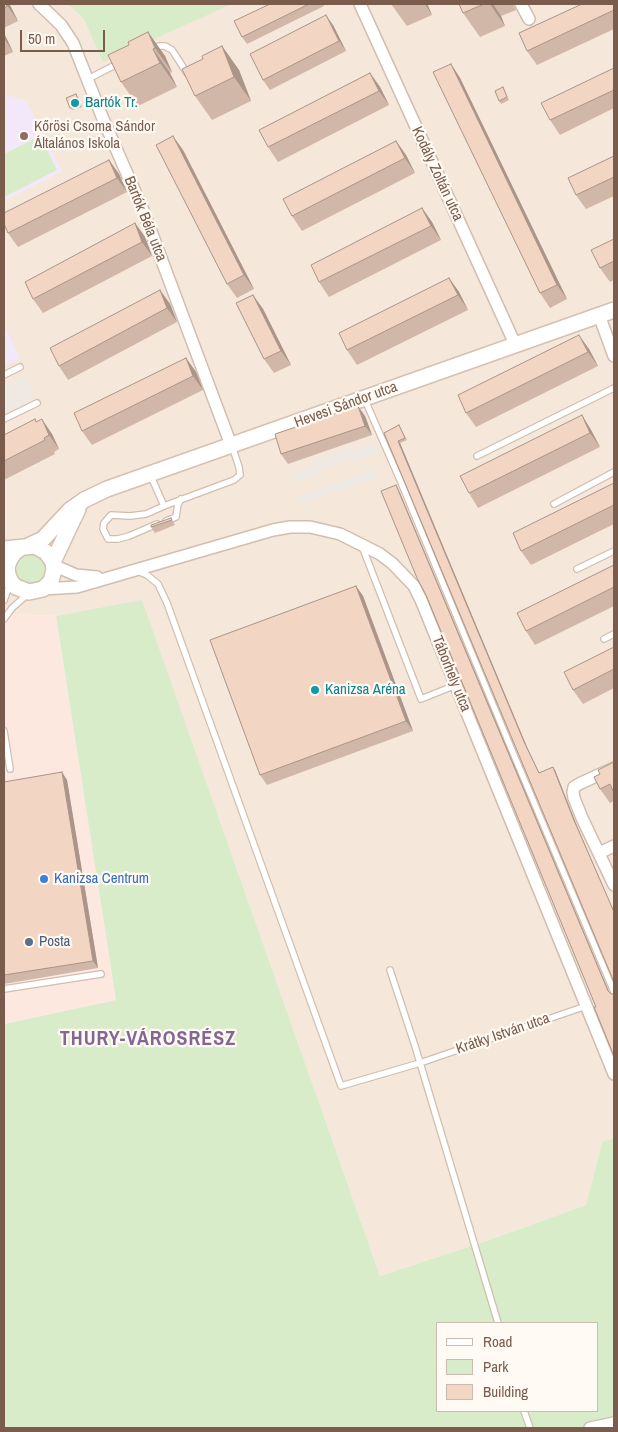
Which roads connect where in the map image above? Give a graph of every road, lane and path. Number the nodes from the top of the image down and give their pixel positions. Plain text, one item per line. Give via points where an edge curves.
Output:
1 (39, 4) edge
2 (360, 4) edge
3 (522, 4) edge
4 (529, 19) dead end
5 (141, 54) edge
6 (123, 61) edge
7 (193, 76) edge
8 (88, 79) junction
9 (614, 310) edge
10 (599, 315) junction
11 (515, 344) junction
12 (614, 356) edge
13 (20, 367) dead end
14 (4, 375) edge
15 (614, 388) edge
16 (364, 398) junction
17 (37, 403) dead end
18 (4, 419) edge
19 (231, 446) junction
20 (477, 456) dead end
21 (614, 472) edge
22 (150, 474) junction
23 (181, 499) junction
24 (80, 503) junction
25 (554, 504) dead end
26 (164, 506) junction
27 (362, 544) junction
28 (24, 547) junction
29 (4, 550) edge
30 (614, 551) edge
31 (53, 564) junction
32 (577, 569) dead end
33 (134, 570) junction
34 (8, 576) edge
35 (104, 578) junction
36 (36, 590) junction
37 (4, 600) edge
38 (4, 619) edge
39 (614, 634) edge
40 (604, 639) dead end
41 (456, 685) junction
42 (4, 731) edge
43 (614, 768) edge
44 (10, 769) dead end
45 (614, 846) edge
46 (599, 853) junction
47 (614, 885) edge
48 (390, 970) dead end
49 (101, 974) dead end
50 (4, 989) edge
51 (614, 992) edge
52 (586, 1006) junction
53 (420, 1063) junction
54 (614, 1074) edge
55 (498, 1322) edge
56 (524, 1412) edge
57 (614, 1422) edge
58 (530, 1428) edge
59 (590, 1428) edge

1 - 8 street, Bartók Béla utca via 61,25 73,43
2 - 11 street, Kodály Zoltán utca
3 - 4 street
5 - 7 lane via 166,46
6 - 8 lane
8 - 19 street, Bartók Béla utca via 143,210
9 - 10 main road, Hevesi Sándor utca
10 - 11 main road, Hevesi Sándor utca
10 - 12 street
11 - 16 main road, Hevesi Sándor utca
13 - 14 lane
15 - 20 lane
16 - 19 main road, Hevesi Sándor utca
16 - 51 lane
17 - 18 lane
19 - 22 main road, Hevesi Sándor utca
19 - 23 lane via 240,476
21 - 25 lane
22 - 24 main road, Hevesi Sándor utca via 107,489
22 - 26 lane
23 - 26 lane
23 - 26 lane via 176,517 118,540 105,536 104,523 111,515 139,515
24 - 28 main road, Hevesi Sándor utca via 65,514 43,539
24 - 31 main road
27 - 33 street, Táborhely utca via 327,530 290,527
27 - 41 street, Táborhely utca via 393,564 414,586
27 - 41 lane via 421,699
28 - 29 main road, Hevesi Sándor utca
28 - 31 main road via 41,548
28 - 34 main road via 10,559
30 - 32 lane
31 - 35 street, Táborhely utca via 76,576
31 - 36 main road via 51,581
33 - 35 street, Táborhely utca
33 - 53 lane, Krátky István utca via 158,584 167,603 341,1086
34 - 36 main road via 16,587
34 - 37 lane
35 - 36 street, Táborhely utca via 70,588
36 - 38 lane via 12,608
39 - 40 lane
41 - 52 street, Táborhely utca
42 - 44 lane
43 - 46 street via 581,782 573,792
45 - 46 street
46 - 47 street
48 - 53 lane
49 - 50 lane
52 - 53 lane, Krátky István utca
52 - 54 street, Táborhely utca
53 - 55 lane
56 - 58 lane
57 - 59 street

